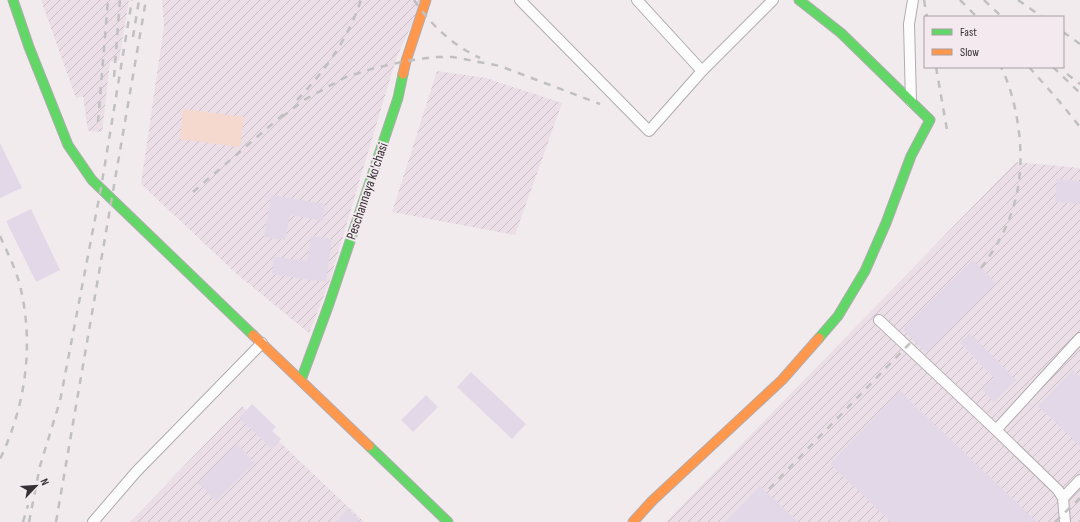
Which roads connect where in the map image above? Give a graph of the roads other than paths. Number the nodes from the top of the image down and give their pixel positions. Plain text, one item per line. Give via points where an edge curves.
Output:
1 (13, 0) edge
2 (426, 0) edge
3 (520, 0) edge
4 (637, 0) edge
5 (773, 0) edge
6 (799, 0) edge
7 (913, 0) edge
8 (702, 71) junction
9 (911, 101) junction
10 (879, 320) dead end
11 (1080, 338) edge
12 (262, 343) junction
13 (301, 380) junction
14 (996, 430) junction
15 (1080, 480) edge
16 (1062, 498) junction
17 (93, 522) edge
18 (448, 522) edge
19 (633, 522) edge
20 (1065, 522) edge

1 - 12 street via 68,145 92,180
2 - 13 street, Peschannaya ko'chasi via 406,61 398,98
3 - 8 street via 648,131
4 - 8 street
5 - 8 street
6 - 9 street via 841,33
7 - 9 street via 909,24
9 - 19 street via 930,120 910,156 886,223 865,271 838,316 782,380 652,501
10 - 14 street
11 - 14 street
12 - 13 street
12 - 17 street via 136,472
13 - 18 street
14 - 16 street via 1058,490
15 - 16 street
16 - 20 street

